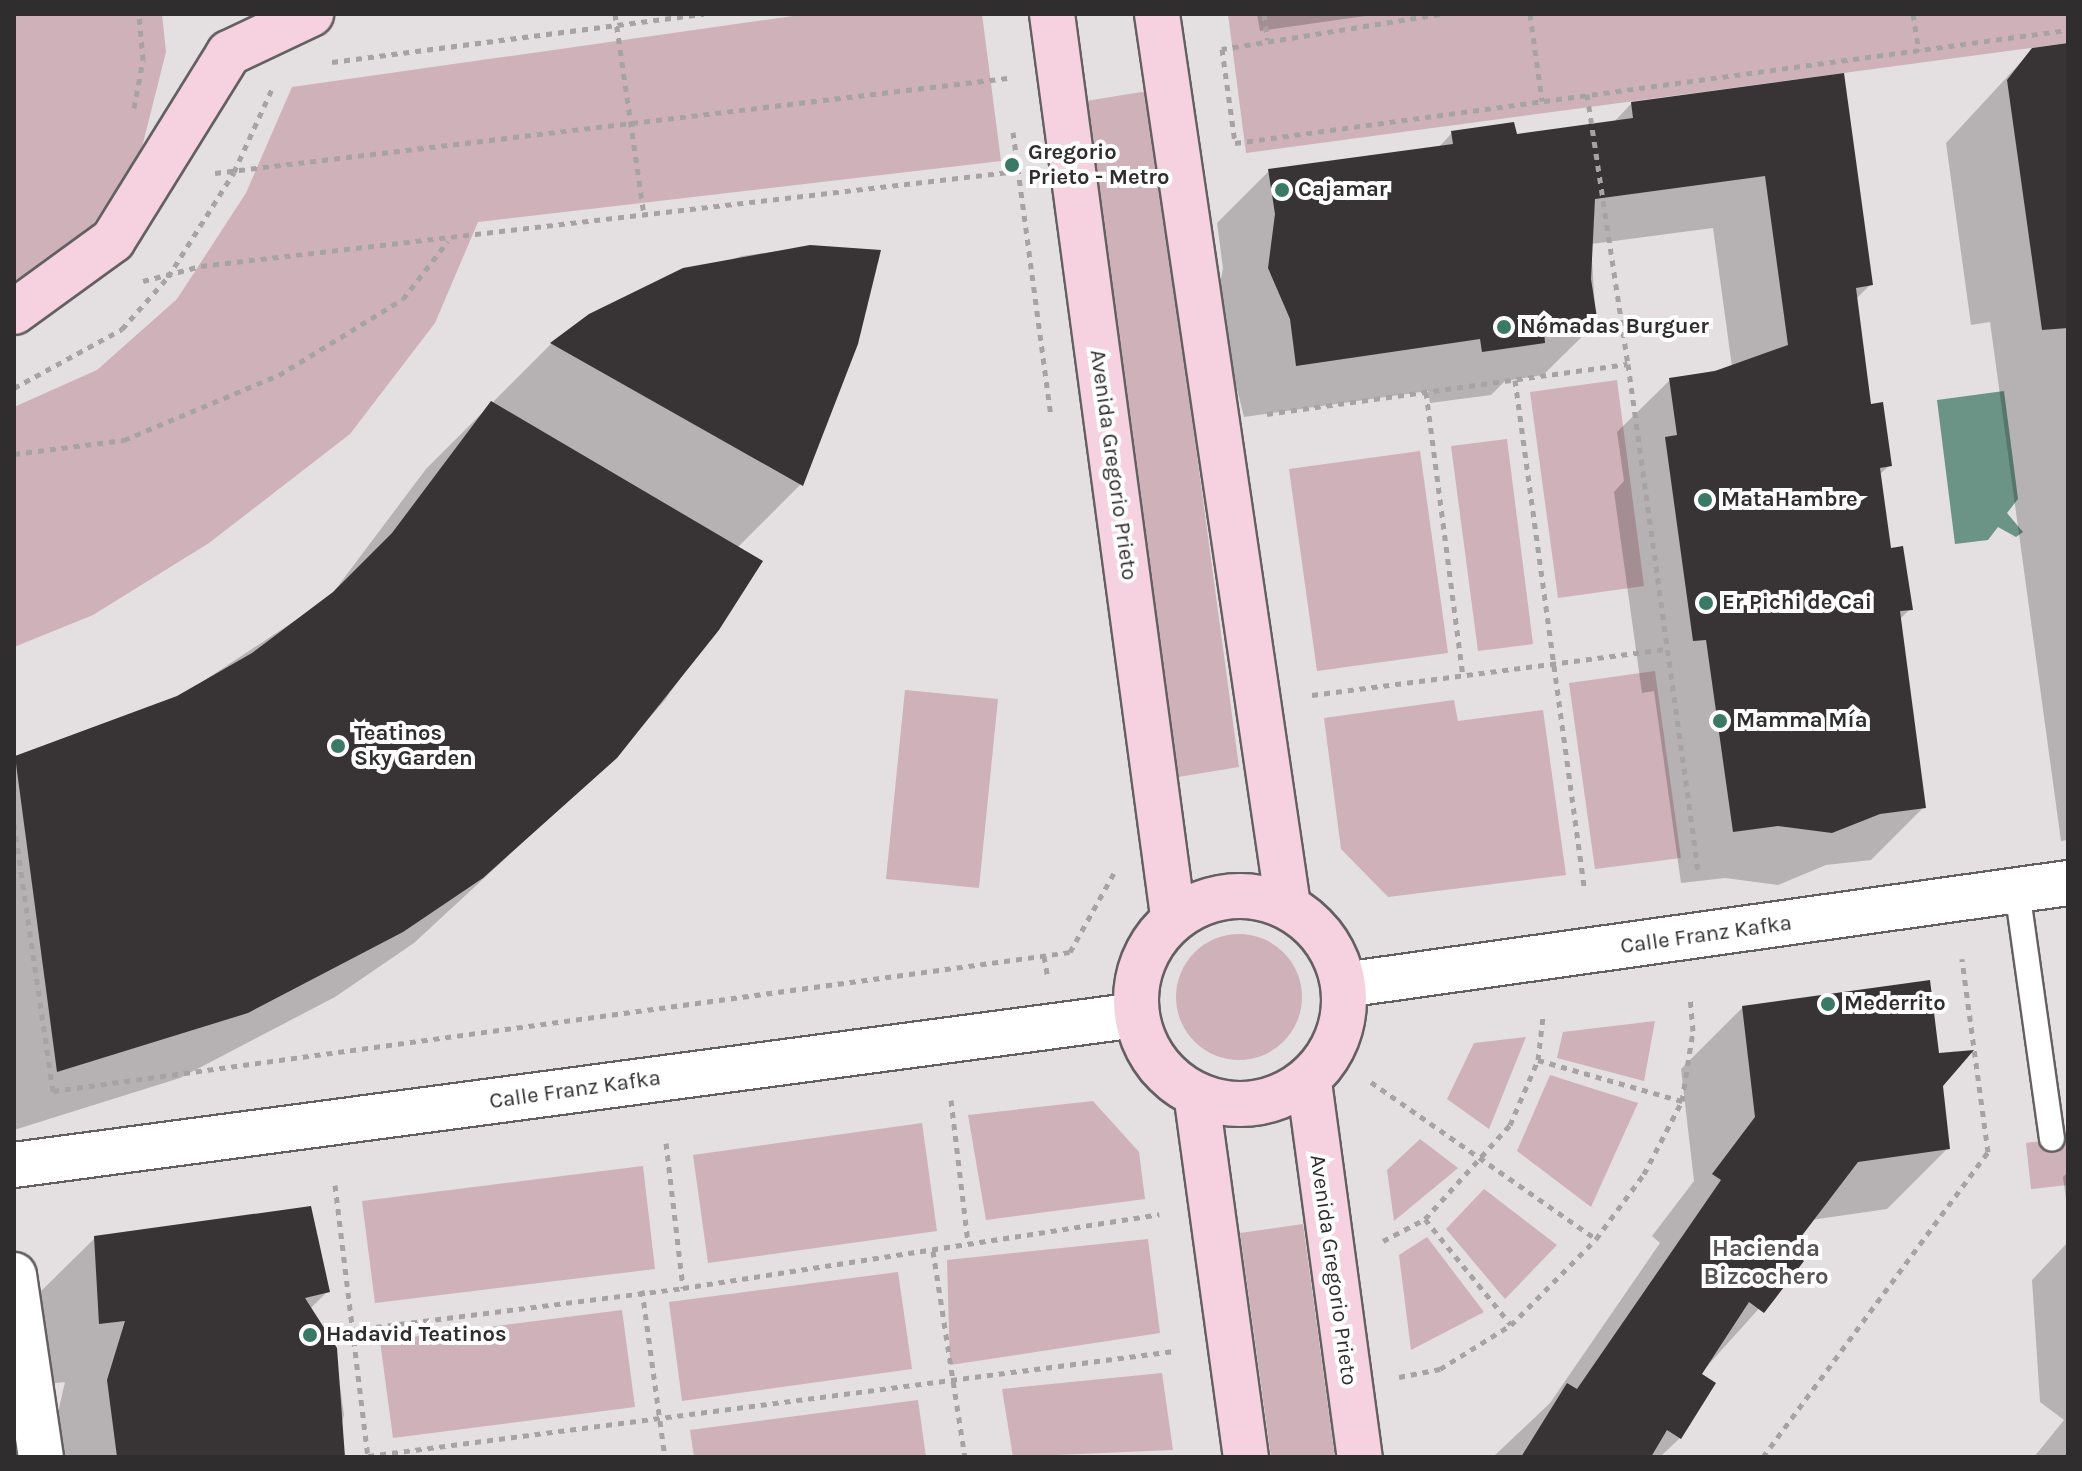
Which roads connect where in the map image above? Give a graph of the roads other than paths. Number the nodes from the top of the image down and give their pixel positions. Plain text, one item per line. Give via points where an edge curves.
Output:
1 (311, 14) edge
2 (1052, 14) edge
3 (1157, 14) edge
4 (226, 34) edge
5 (14, 312) edge
6 (2068, 883) edge
7 (2017, 890) junction
8 (1288, 905) junction
9 (1173, 916) junction
10 (1344, 985) junction
11 (1136, 1015) junction
12 (1309, 1082) junction
13 (1197, 1100) junction
14 (2052, 1139) dead end
15 (14, 1165) edge
16 (14, 1275) edge
17 (41, 1457) edge
18 (1246, 1457) edge
19 (1360, 1457) edge

1 - 4 street
2 - 9 street, Avenida Gregorio Prieto
3 - 8 street
4 - 5 street via 158,177 113,240
6 - 7 street, Calle Franz Kafka
7 - 10 street, Calle Franz Kafka
7 - 14 lane
8 - 9 street via 1237,897
8 - 10 street via 1325,938
9 - 11 street via 1146,954
10 - 12 street via 1343,1021
11 - 13 street via 1154,1059
11 - 15 street, Calle Franz Kafka
12 - 13 street via 1273,1099
12 - 19 street, Avenida Gregorio Prieto
13 - 18 street
16 - 17 street

